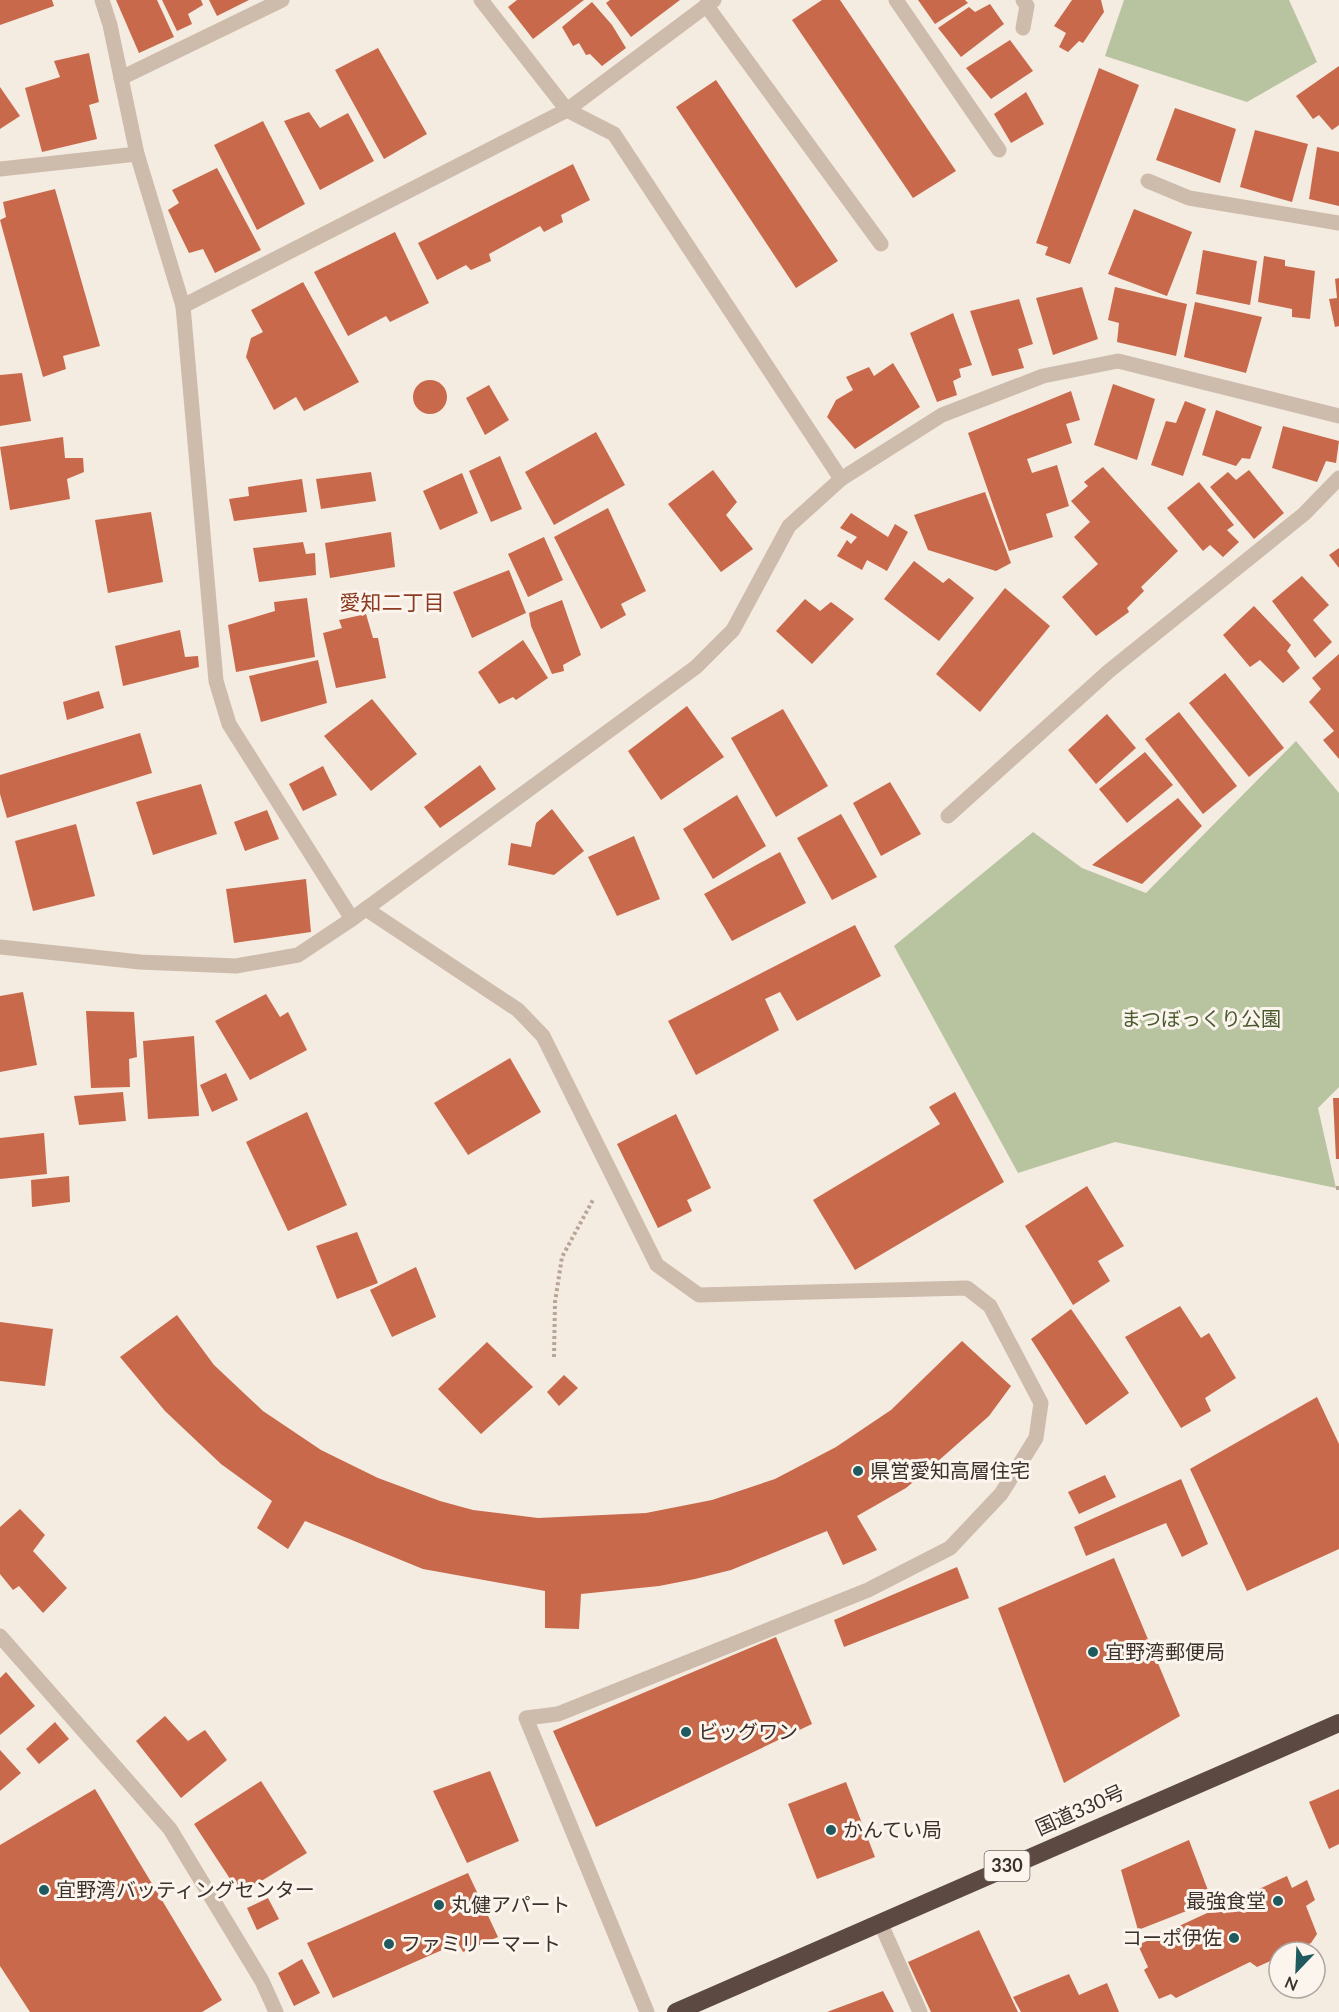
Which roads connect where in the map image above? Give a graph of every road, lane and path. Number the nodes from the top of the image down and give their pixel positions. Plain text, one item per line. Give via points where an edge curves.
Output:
1 (102, 0) edge
2 (282, 0) edge
3 (481, 0) edge
4 (896, 0) edge
5 (1023, 0) edge
6 (710, 3) edge
7 (1023, 28) dead end
8 (121, 78) junction
9 (567, 110) junction
10 (999, 150) dead end
11 (137, 154) junction
12 (0, 169) edge
13 (1148, 181) dead end
14 (1339, 223) edge
15 (881, 244) dead end
16 (183, 306) junction
17 (1339, 416) edge
18 (1339, 478) edge
19 (841, 479) junction
20 (948, 816) dead end
21 (366, 909) junction
22 (352, 919) junction
23 (0, 946) edge
24 (611, 1173) junction
25 (554, 1357) dead end
26 (0, 1635) edge
27 (1339, 1723) edge
28 (880, 1922) junction
29 (276, 2012) edge
30 (647, 2012) edge
31 (676, 2012) edge
32 (920, 2012) edge

1 - 8 street
2 - 8 street
3 - 9 street
4 - 10 street
5 - 7 street via 1027,6
6 - 9 street
6 - 15 street
8 - 11 street
9 - 16 street
9 - 19 street via 614,134
11 - 12 street
11 - 16 street
13 - 14 street via 1189,198
16 - 22 street via 216,681 229,724
17 - 19 street via 1118,361 1042,376 942,415
18 - 20 street via 1304,514 1109,671
19 - 21 street via 789,526 733,630 696,667
21 - 22 street
21 - 24 street via 518,1010 543,1036
22 - 23 street via 298,955 236,966 140,962
24 - 25 path via 579,1221 562,1257 555,1302
24 - 30 street via 657,1266 699,1295 967,1288 990,1306 1041,1403 1036,1438 1001,1494 950,1548 868,1590 558,1714 526,1718
26 - 29 street via 170,1829 262,1981
27 - 28 highway, 国道330号 / 330
28 - 31 highway, 国道330号 / 330
28 - 32 street

